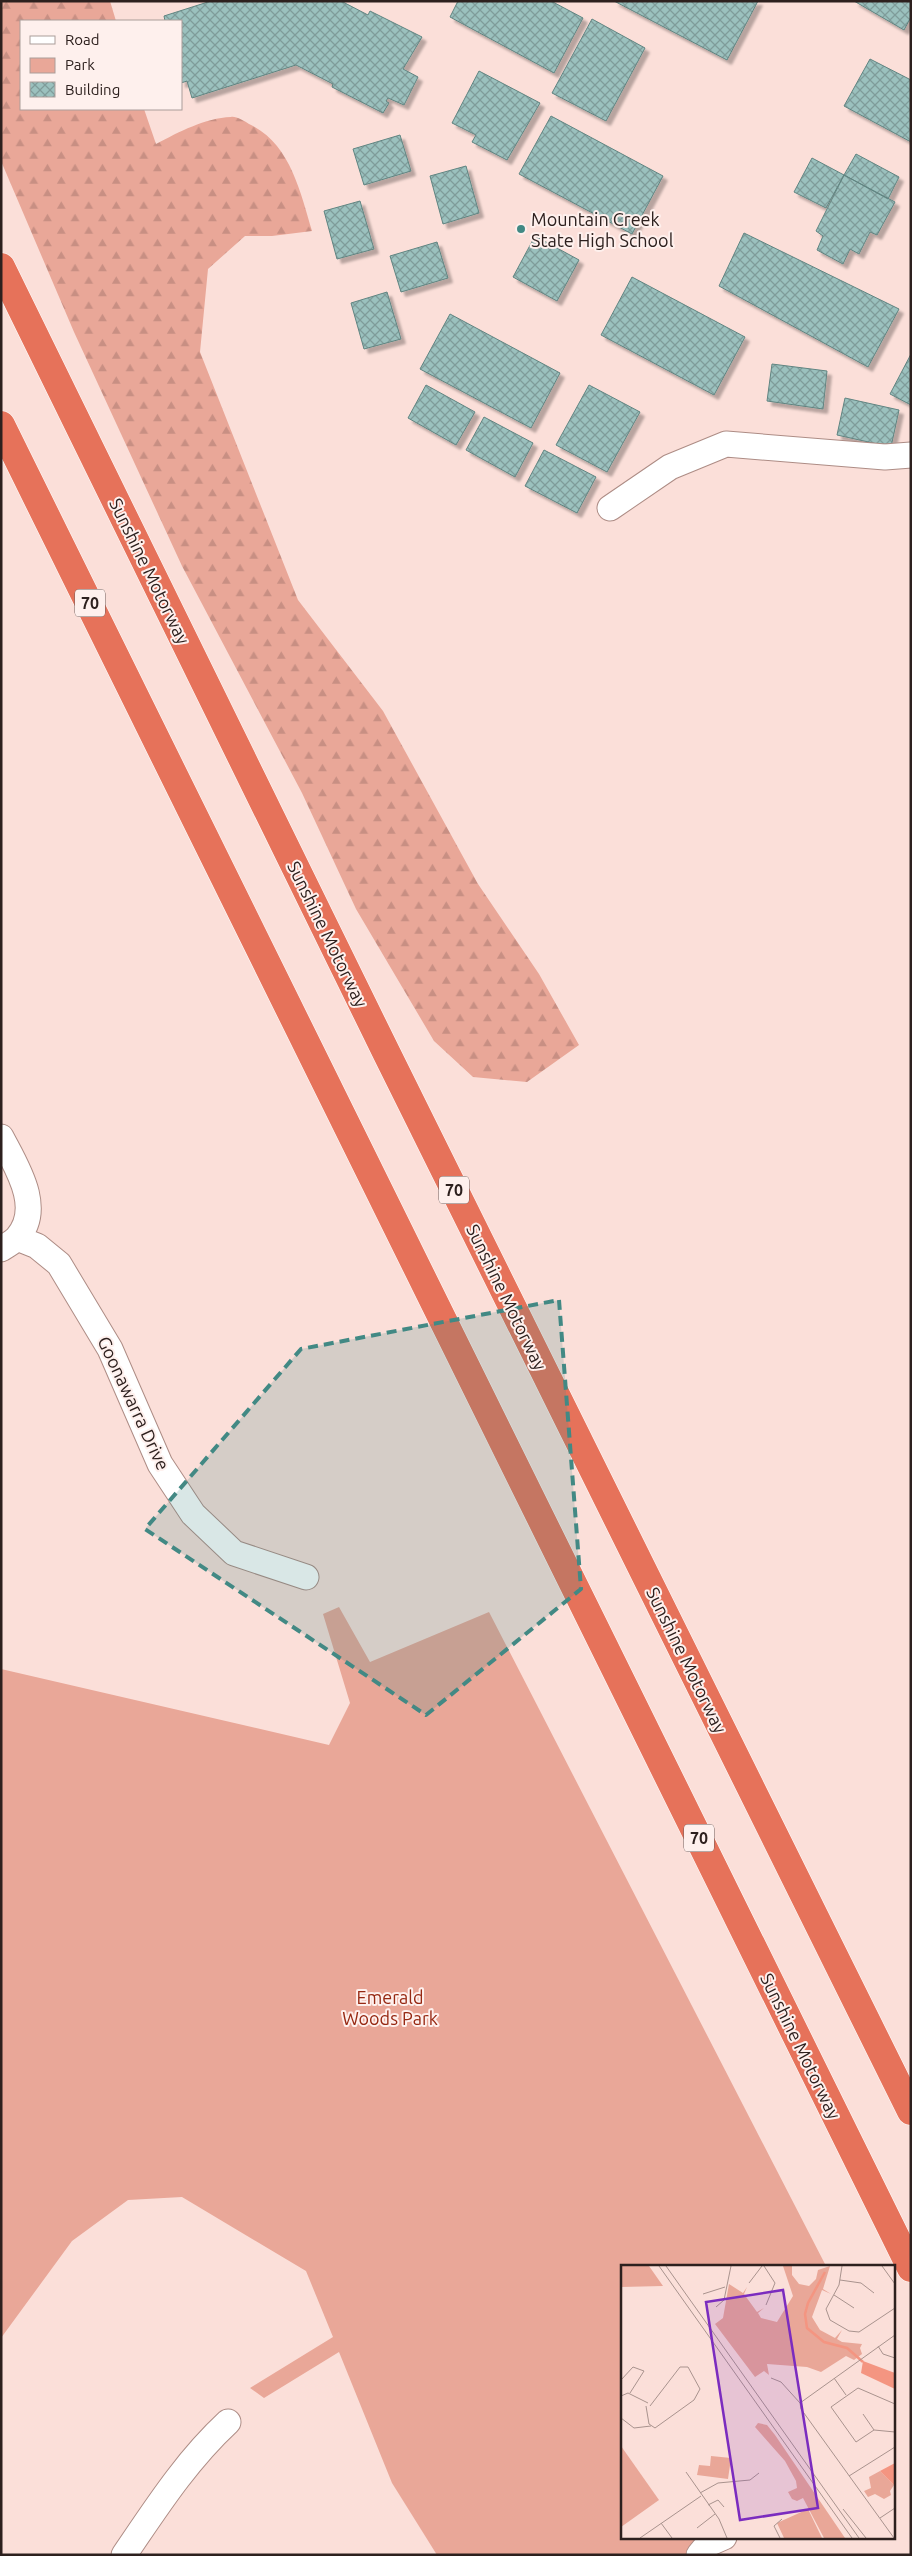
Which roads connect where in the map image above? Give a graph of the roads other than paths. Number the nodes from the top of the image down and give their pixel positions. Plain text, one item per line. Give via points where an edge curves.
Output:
1 (1, 267) edge
2 (1, 425) edge
3 (911, 455) edge
4 (610, 508) dead end
5 (1, 1137) edge
6 (9, 1243) edge
7 (306, 1577) dead end
8 (911, 2111) edge
9 (911, 2268) edge
10 (228, 2422) dead end
11 (722, 2538) edge
12 (124, 2555) edge
13 (699, 2555) edge

1 - 8 highway, Sunshine Motorway / 70 via 391,1063
2 - 9 highway, Sunshine Motorway / 70
3 - 4 street via 885,457 726,444 670,467
5 - 6 street via 21,1176 28,1202 27,1221
6 - 7 street, Goonawarra Drive via 37,1246 60,1264 110,1349 160,1464 193,1514 234,1553
10 - 12 street via 182,2470
11 - 13 street via 708,2544

